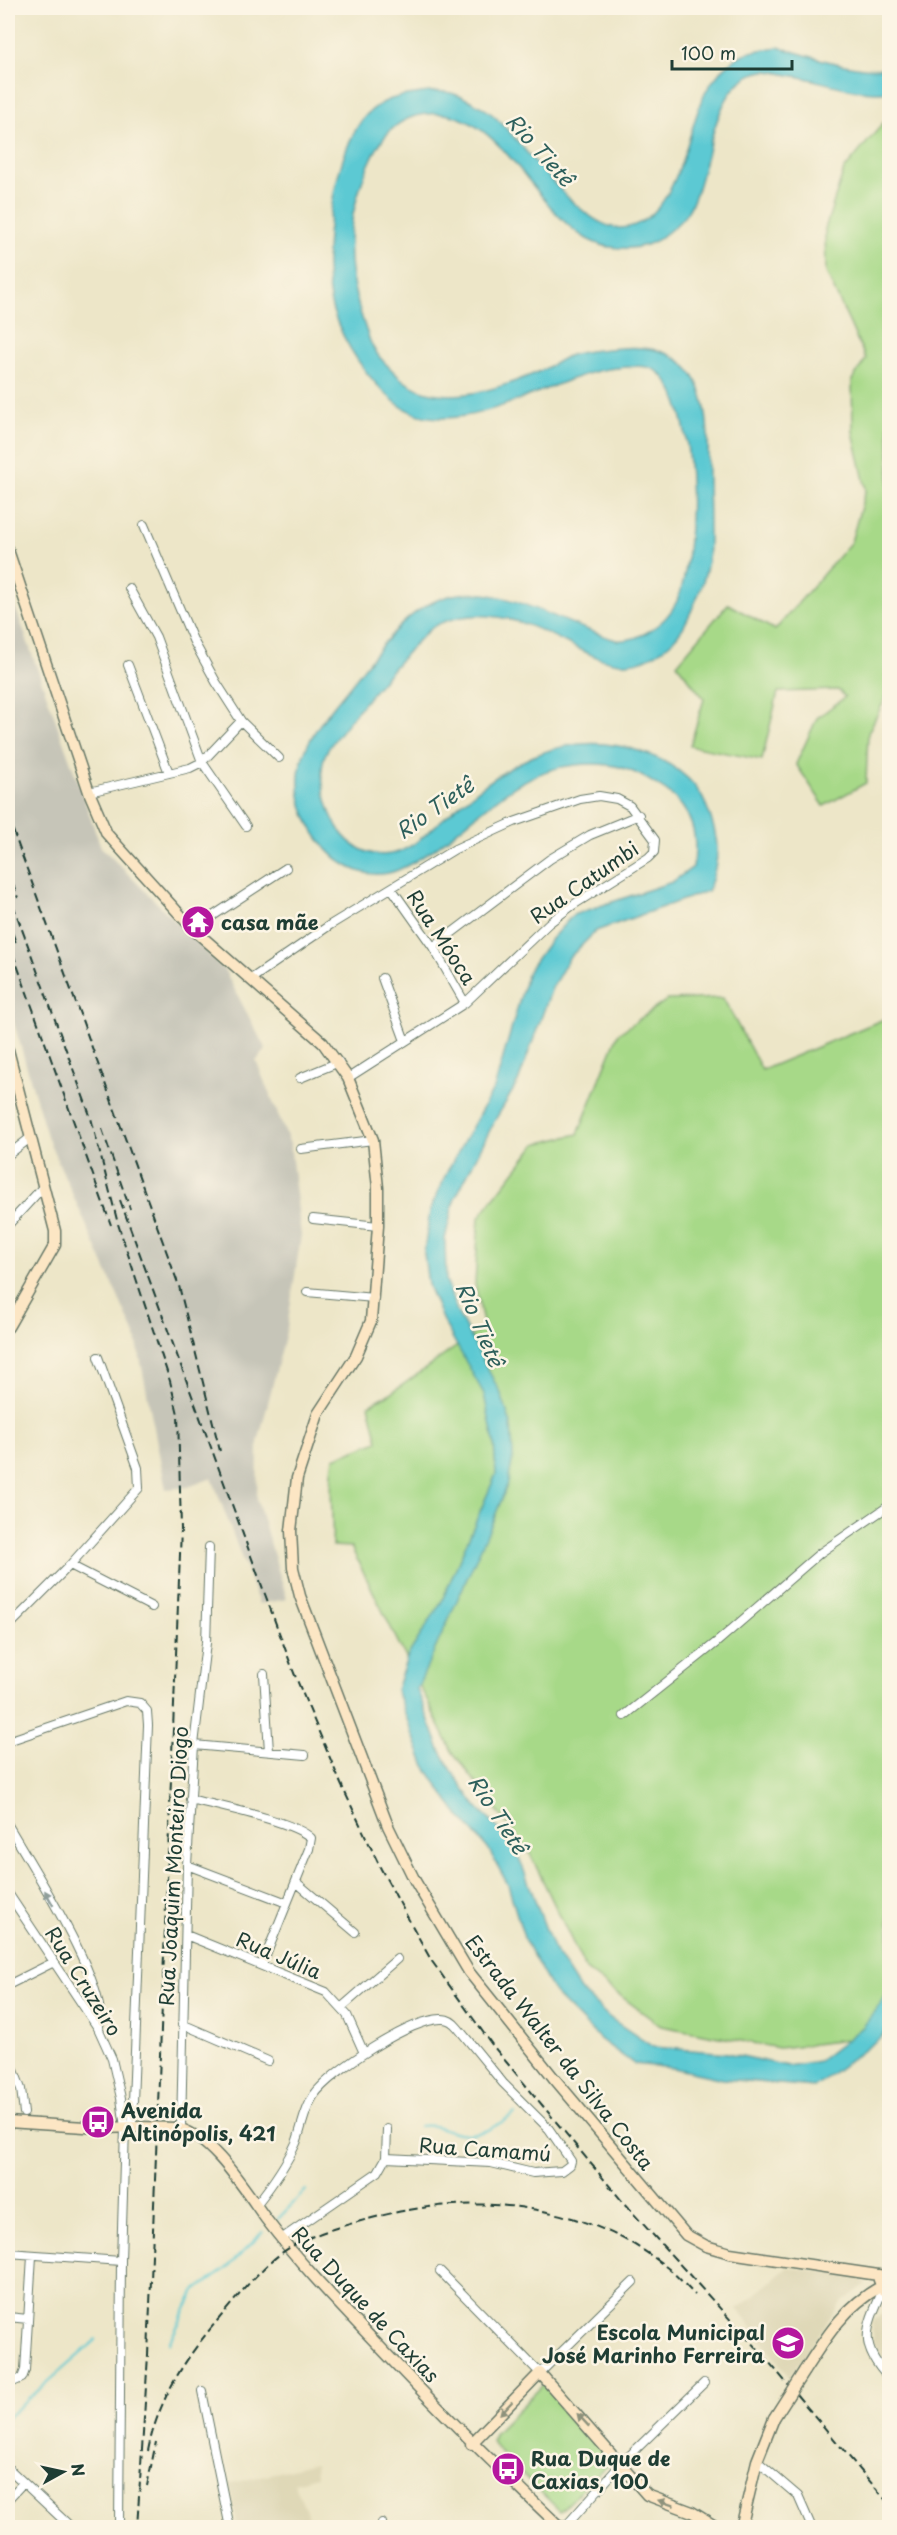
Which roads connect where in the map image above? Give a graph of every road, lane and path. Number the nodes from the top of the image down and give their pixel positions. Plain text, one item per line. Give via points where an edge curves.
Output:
1 (144, 525) dead end
2 (8, 550) edge
3 (129, 588) dead end
4 (128, 665) dead end
5 (241, 721) junction
6 (279, 758) dead end
7 (202, 762) junction
8 (169, 773) junction
9 (89, 792) junction
10 (639, 815) junction
11 (246, 826) dead end
12 (286, 868) dead end
13 (392, 889) junction
14 (193, 929) junction
15 (433, 946) junction
16 (382, 978) dead end
17 (251, 979) junction
18 (465, 1003) junction
19 (405, 1041) junction
20 (8, 1050) edge
21 (339, 1062) junction
22 (300, 1078) dead end
23 (348, 1078) junction
24 (30, 1138) junction
25 (373, 1140) junction
26 (301, 1149) dead end
27 (8, 1155) edge
28 (43, 1187) junction
29 (313, 1219) dead end
30 (8, 1225) edge
31 (378, 1226) junction
32 (307, 1292) dead end
33 (374, 1298) junction
34 (8, 1327) edge
35 (98, 1357) dead end
36 (890, 1505) edge
37 (209, 1547) dead end
38 (70, 1566) junction
39 (152, 1607) dead end
40 (8, 1627) edge
41 (264, 1674) dead end
42 (624, 1716) dead end
43 (8, 1741) edge
44 (194, 1745) junction
45 (269, 1751) junction
46 (305, 1755) dead end
47 (190, 1798) junction
48 (8, 1825) edge
49 (187, 1865) junction
50 (296, 1882) junction
51 (8, 1893) edge
52 (287, 1903) junction
53 (355, 1932) dead end
54 (186, 1935) junction
55 (397, 1959) dead end
56 (54, 1962) junction
57 (262, 1965) junction
58 (8, 1985) edge
59 (342, 2007) junction
60 (182, 2024) junction
61 (98, 2028) junction
62 (364, 2053) junction
63 (8, 2054) edge
64 (268, 2061) dead end
65 (24, 2113) dead end
66 (8, 2121) edge
67 (133, 2127) junction
68 (178, 2128) junction
69 (387, 2129) dead end
70 (386, 2158) junction
71 (256, 2205) junction
72 (281, 2239) junction
73 (8, 2253) edge
74 (32, 2256) junction
75 (121, 2261) junction
76 (440, 2271) dead end
77 (633, 2282) dead end
78 (885, 2282) edge
79 (8, 2317) edge
80 (28, 2319) junction
81 (540, 2373) junction
82 (890, 2379) edge
83 (704, 2383) dead end
84 (8, 2384) edge
85 (202, 2391) dead end
86 (471, 2444) junction
87 (757, 2461) junction
88 (622, 2463) junction
89 (8, 2468) edge
90 (23, 2483) junction
91 (8, 2499) edge
92 (72, 2528) edge
93 (119, 2528) edge
94 (230, 2528) edge
95 (562, 2528) edge
96 (718, 2528) edge
97 (741, 2528) edge
98 (812, 2528) edge

1 - 5 street via 193,640
2 - 9 street, Estrada Walter da Silva Costa
3 - 7 street via 156,637
4 - 8 street
5 - 6 street
5 - 7 street
7 - 8 street
7 - 11 street
8 - 9 street
9 - 14 street, Estrada Walter da Silva Costa via 117,849
10 - 13 street, Rua Catumbi via 617,799 599,796 580,800 480,836
10 - 15 street via 550,860
10 - 18 street, Rua Catumbi via 655,840 654,852 549,923
12 - 14 street
13 - 15 street, Rua Móoca
13 - 17 street, Rua Catumbi via 330,925
14 - 17 street, Estrada Walter da Silva Costa
15 - 18 street, Rua Móoca
16 - 19 street
17 - 21 street, Estrada Walter da Silva Costa
18 - 19 street, Rua Catumbi
19 - 23 street, Rua Catumbi
20 - 24 street
21 - 22 street
21 - 23 street, Estrada Walter da Silva Costa
23 - 25 street, Estrada Walter da Silva Costa
24 - 27 street
24 - 28 street
25 - 26 street
25 - 31 street, Estrada Walter da Silva Costa
28 - 30 street
28 - 34 street via 55,1245
29 - 31 street
31 - 33 street, Estrada Walter da Silva Costa
32 - 33 street
33 - 78 street, Estrada Walter da Silva Costa via 365,1339 318,1414 297,1478 291,1531 293,1568 300,1596 388,1826 470,1972 686,2235 730,2253 861,2272
35 - 38 street via 138,1468 139,1488
36 - 42 street via 820,1553
37 - 44 street, Rua Joaquim Monteiro Diogo via 206,1643
38 - 39 street
38 - 40 street
41 - 45 street
43 - 67 street via 126,1701 140,1703 147,1711
44 - 45 street
44 - 47 street, Rua Joaquim Monteiro Diogo
45 - 46 street
47 - 49 street, Rua Joaquim Monteiro Diogo
47 - 50 street via 282,1824 309,1836 311,1842
61 -> 48 street via 100,2003 83,1958
49 - 52 street
49 - 54 street, Rua Joaquim Monteiro Diogo
50 - 52 street
50 - 53 street
51 - 56 street, Rua Cruzeiro
52 - 57 street
54 - 57 street, Rua Júlia
54 - 60 street, Rua Joaquim Monteiro Diogo
55 - 59 street
56 - 58 street
56 - 61 street, Rua Cruzeiro
57 - 59 street, Rua Júlia via 326,1992
59 - 62 street, Rua Júlia
60 - 64 street
60 - 68 street, Rua Joaquim Monteiro Diogo
61 - 67 street, Rua Cruzeiro
62 - 70 street, Rua Camamú via 437,2019 452,2022 561,2144 570,2156 570,2165 562,2171 533,2173 491,2163
62 - 71 street via 335,2073 314,2095 288,2157
63 - 65 street via 21,2089
66 - 67 street
67 - 68 street, bridge
67 - 75 street
68 - 71 street, Rua Duque de Caxias via 192,2134 225,2163
69 - 70 street
70 - 72 street via 378,2172
71 - 72 street, Rua Duque de Caxias
72 - 86 street, Rua Duque de Caxias
73 - 74 street
74 - 75 street
74 - 80 street
75 - 93 street
76 - 81 street
77 - 81 street
78 - 82 street via 867,2324 866,2338 871,2353
78 - 87 street, bridge via 845,2312 774,2418
79 - 80 street
80 - 84 street via 25,2370 22,2379
81 -> 86 street
88 -> 81 street
83 - 88 street
85 - 94 street
86 - 95 street, Rua Duque de Caxias
87 - 97 street
87 - 98 street via 798,2496
88 - 95 street
96 -> 88 street via 692,2512 647,2495
89 - 90 street
90 - 91 street
90 - 92 street

